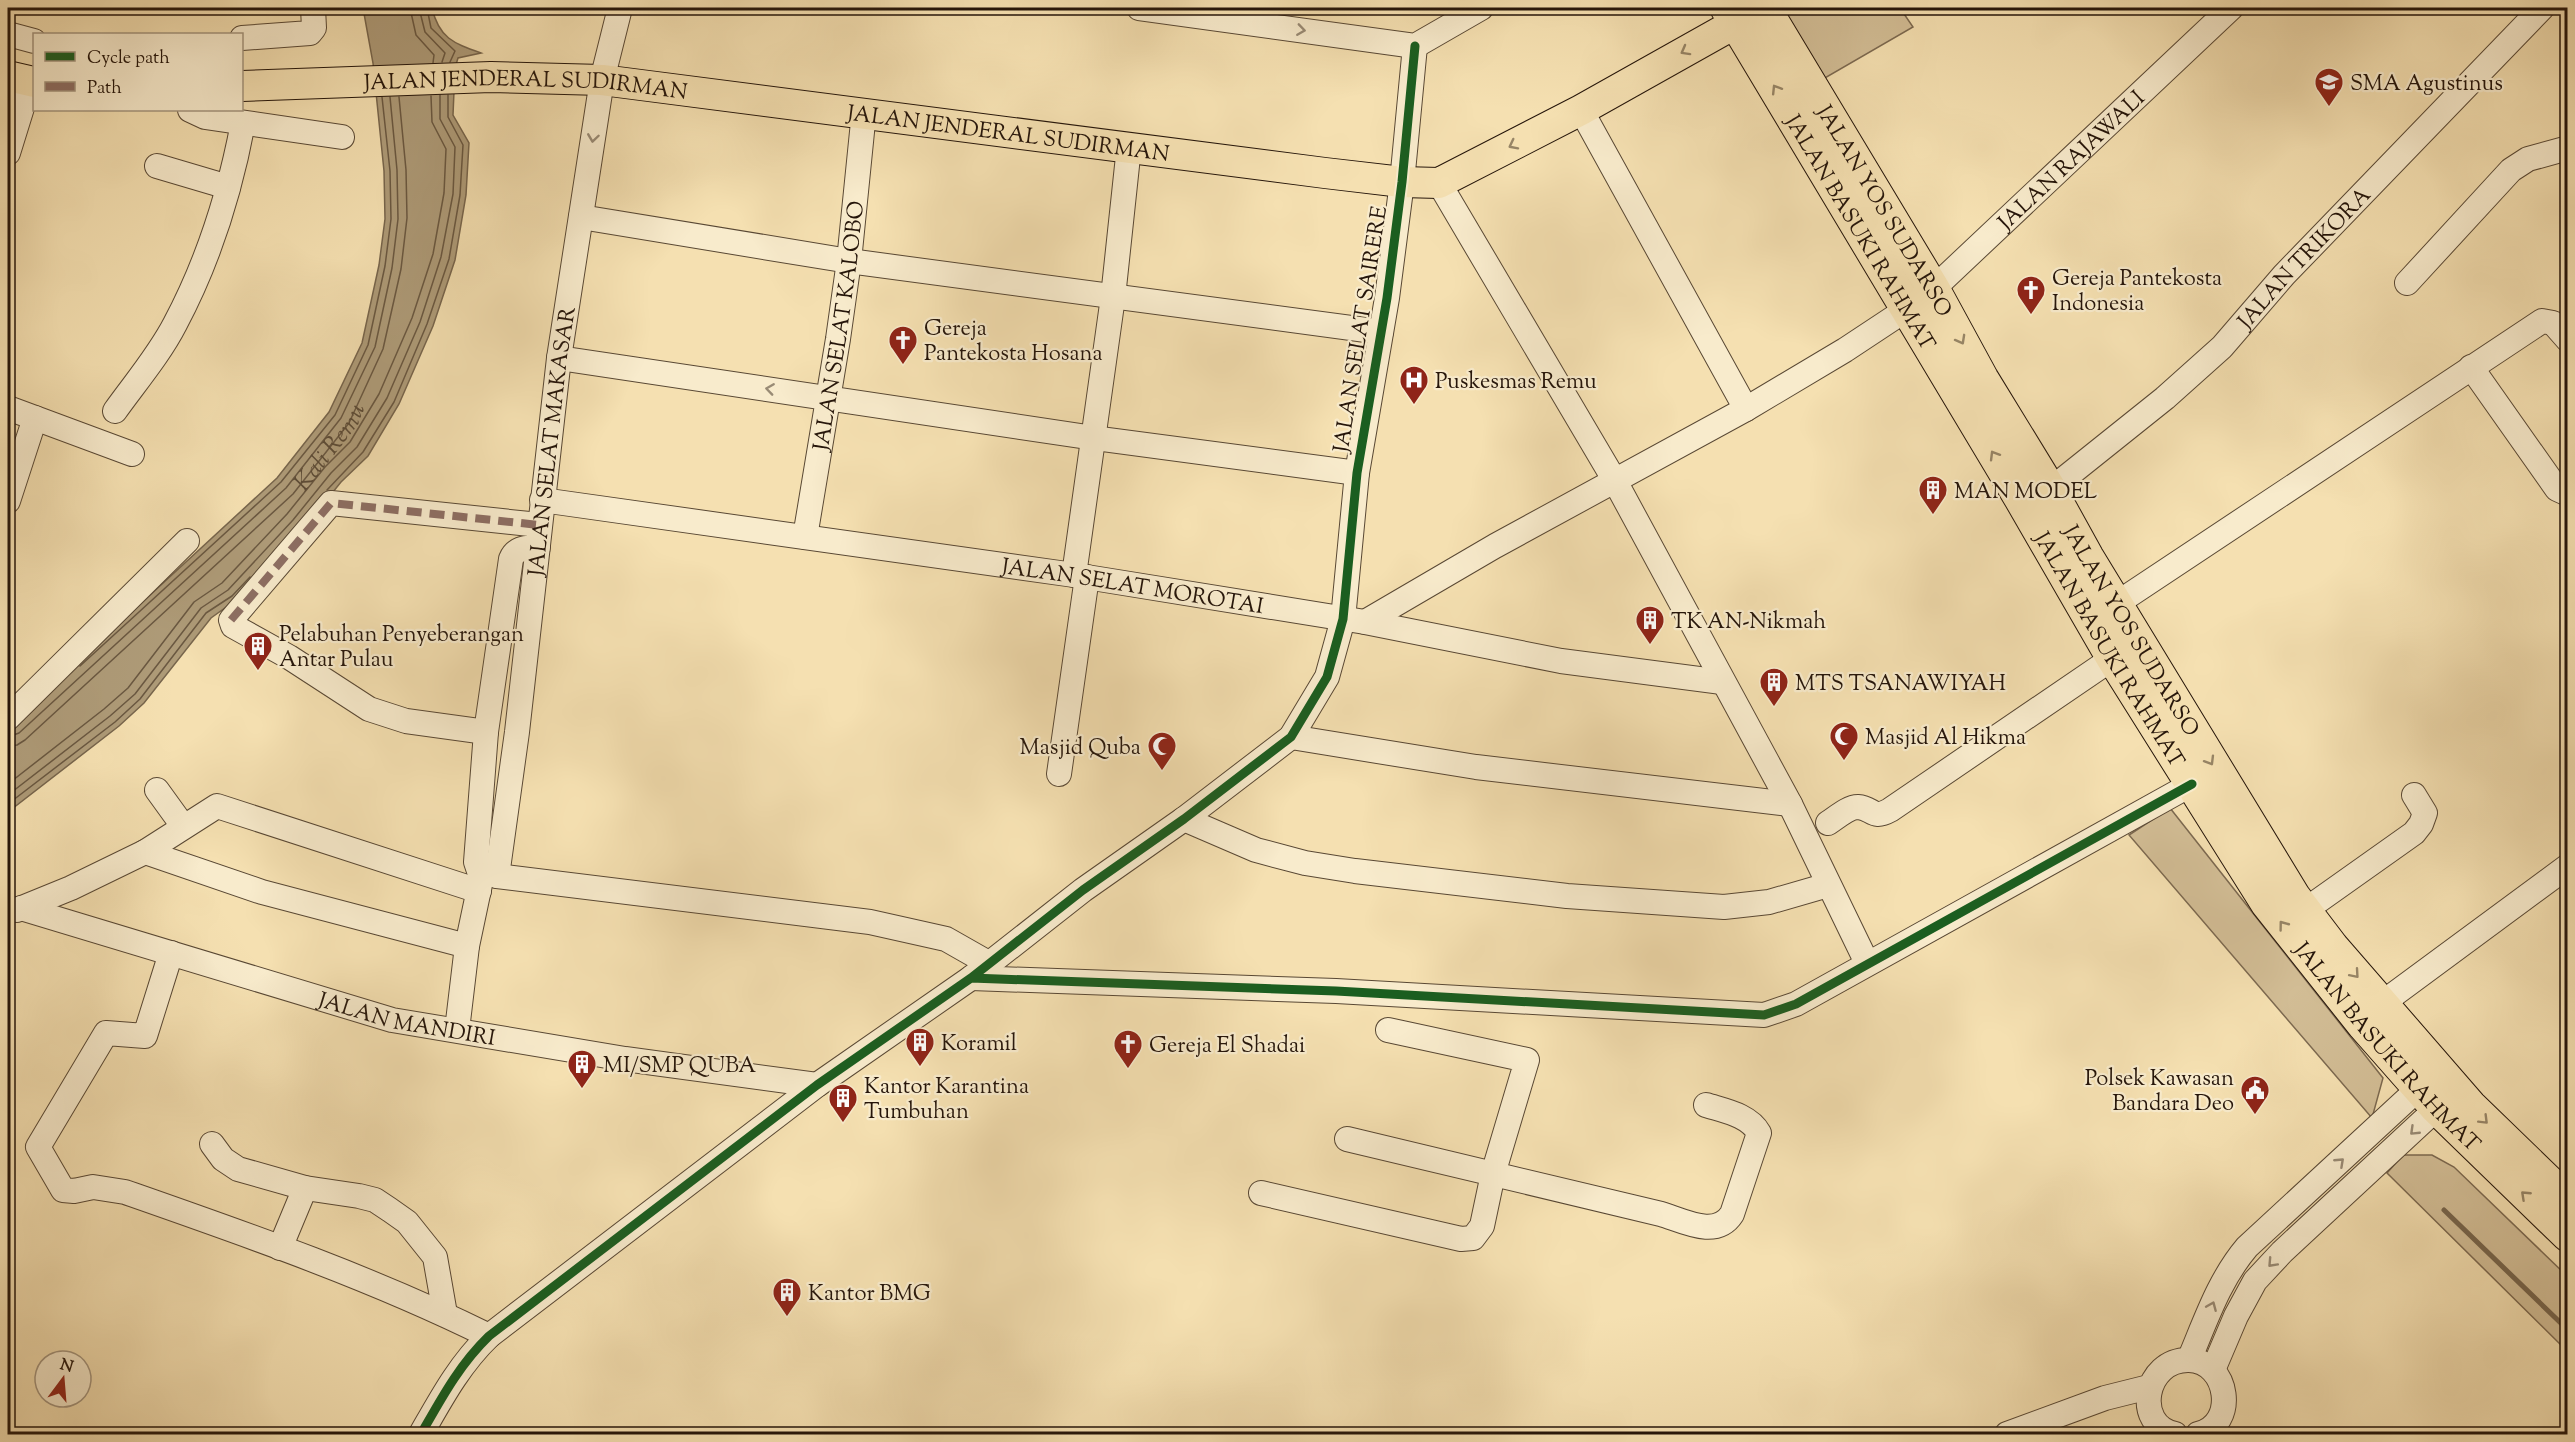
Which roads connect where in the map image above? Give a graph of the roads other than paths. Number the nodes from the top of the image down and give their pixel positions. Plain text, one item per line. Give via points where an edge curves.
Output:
1 (313, 8) edge
2 (620, 8) edge
3 (1138, 8) edge
4 (1480, 8) edge
5 (1764, 8) edge
6 (2232, 8) edge
7 (2542, 8) edge
8 (1731, 15) edge
9 (8, 34) edge
10 (243, 38) edge
11 (33, 41) edge
12 (1415, 46) junction
13 (24, 80) edge
14 (602, 80) junction
15 (243, 86) edge
16 (1581, 110) junction
17 (192, 111) edge
18 (864, 112) junction
19 (243, 123) junction
20 (342, 137) dead end
21 (1129, 147) junction
22 (2568, 148) edge
23 (8, 153) edge
24 (157, 166) dead end
25 (1402, 182) junction
26 (1439, 183) junction
27 (228, 187) junction
28 (582, 217) junction
29 (849, 261) junction
30 (2407, 284) dead end
31 (1933, 289) junction
32 (1113, 297) junction
33 (1907, 309) junction
34 (1381, 332) junction
35 (2568, 340) edge
36 (559, 358) junction
37 (2471, 367) junction
38 (828, 397) junction
39 (8, 408) edge
40 (1746, 408) junction
41 (115, 411) dead end
42 (35, 418) junction
43 (1094, 438) junction
44 (132, 454) dead end
45 (1357, 473) junction
46 (1615, 481) junction
47 (2050, 490) junction
48 (2568, 494) edge
49 (542, 500) junction
50 (8, 501) edge
51 (539, 536) junction
52 (805, 537) junction
53 (187, 541) dead end
54 (1081, 576) junction
55 (2116, 604) junction
56 (1354, 621) junction
57 (2113, 658) junction
58 (1722, 682) junction
59 (8, 718) edge
60 (2173, 726) junction
61 (486, 732) junction
62 (1291, 737) junction
63 (1059, 774) dead end
64 (2192, 784) junction
65 (157, 790) dead end
66 (2414, 795) dead end
67 (1790, 804) junction
68 (1184, 819) junction
69 (1828, 823) dead end
70 (183, 826) junction
71 (145, 852) junction
72 (2568, 866) edge
73 (486, 880) junction
74 (1828, 885) junction
75 (14, 911) edge
76 (2304, 911) junction
77 (467, 946) junction
78 (171, 953) junction
79 (1868, 963) junction
80 (980, 971) junction
81 (2381, 1004) junction
82 (457, 1030) junction
83 (1388, 1030) dead end
84 (817, 1085) junction
85 (2438, 1089) junction
86 (1706, 1105) dead end
87 (1347, 1139) dead end
88 (212, 1144) dead end
89 (1493, 1174) junction
90 (305, 1188) junction
91 (1261, 1193) dead end
92 (2568, 1201) edge
93 (2568, 1235) edge
94 (280, 1248) junction
95 (445, 1314) junction
96 (489, 1336) junction
97 (2189, 1360) junction
98 (2213, 1370) junction
99 (2149, 1387) junction
100 (2217, 1430) edge
101 (421, 1434) edge
102 (2007, 1434) edge
103 (2175, 1434) edge

1 - 10 street via 314,28 310,33
2 - 14 street, JALAN SELAT MAKASAR
3 -> 12 street
4 - 12 street
5 - 31 highway, JALAN YOS SUDARSO
6 - 31 street, JALAN RAJAWALI
7 - 47 street, JALAN TRIKORA via 2284,275 2222,347
8 -> 16 main road, JALAN JENDERAL SUDIRMAN
33 -> 8 highway, JALAN BASUKI RAHMAT
9 - 11 street
12 - 25 street, JALAN SELAT SAIRERE
13 - 23 street
14 - 15 main road, JALAN JENDERAL SUDIRMAN via 491,77
14 - 18 main road, JALAN JENDERAL SUDIRMAN
14 -> 28 street, JALAN SELAT MAKASAR
16 -> 26 main road, JALAN JENDERAL SUDIRMAN
16 - 40 street
17 - 19 street
18 - 21 main road, JALAN JENDERAL SUDIRMAN
18 - 29 street, JALAN SELAT KALOBO
19 - 20 street
19 - 27 street
21 - 25 main road, JALAN JENDERAL SUDIRMAN
21 - 32 street
22 - 30 street via 2528,159 2511,170
24 - 27 street
25 - 26 main road, JALAN JENDERAL SUDIRMAN
25 - 34 street, JALAN SELAT SAIRERE
26 - 46 street
27 - 41 street via 175,325
28 - 29 street
28 - 36 street, JALAN SELAT MAKASAR
29 - 32 street
29 - 38 street, JALAN SELAT KALOBO
31 - 33 street, JALAN RAJAWALI
31 -> 47 highway, JALAN YOS SUDARSO
32 - 34 street
32 - 43 street
33 - 40 street, JALAN RAJAWALI
57 -> 33 highway, JALAN BASUKI RAHMAT
34 - 45 street, JALAN SELAT SAIRERE
35 - 37 street via 2553,323 2542,321
38 -> 36 street
36 - 49 street, JALAN SELAT MAKASAR
37 - 48 street via 2557,489
37 - 55 street
38 - 43 street
38 - 52 street, JALAN SELAT KALOBO
39 - 42 street
40 - 46 street, JALAN RAJAWALI
42 - 44 street
42 - 50 street
43 - 45 street
43 - 54 street
45 - 56 street, JALAN SELAT SAIRERE
46 - 56 street, JALAN RAJAWALI
46 - 58 street
47 - 55 highway, JALAN YOS SUDARSO
49 - 51 street, JALAN SELAT MAKASAR
49 - 52 street, JALAN SELAT MOROTAI
51 - 61 street via 511,559
51 - 61 street via 331,503 231,620 233,626 369,709 406,721
51 - 73 street, JALAN SELAT MAKASAR
52 - 54 street, JALAN SELAT MOROTAI
53 - 59 street
54 - 56 street, JALAN SELAT MOROTAI
54 - 63 street
55 - 60 highway, JALAN YOS SUDARSO
56 - 58 street, JALAN SELAT MOROTAI via 1561,661
56 - 62 street, JALAN SELAT SAIRERE via 1328,677
57 - 60 highway, JALAN BASUKI RAHMAT
57 - 69 street via 1890,810 1874,814 1859,807
58 - 67 street
60 - 64 highway, JALAN BASUKI RAHMAT
60 -> 76 highway, JALAN YOS SUDARSO via 2248,825
61 - 73 street via 476,862
62 - 67 street via 1476,767
62 - 68 street
64 - 79 street
85 -> 64 highway, JALAN BASUKI RAHMAT via 2349,1007 2267,903
65 - 70 street
66 - 76 street via 2425,813 2414,832
67 - 74 street
68 - 74 street via 1256,850 1305,862 1567,896 1725,907 1769,902
68 - 80 street via 1083,890
70 - 71 street
70 - 73 street via 220,806
71 - 75 street
71 - 77 street via 262,892
72 - 81 street
73 - 77 street, JALAN SELAT MAKASAR
73 - 80 street via 870,922 946,939
74 - 79 street
75 - 78 street, JALAN MANDIRI
76 -> 81 highway, JALAN YOS SUDARSO
77 - 82 street, JALAN SELAT MAKASAR
78 - 82 street, JALAN MANDIRI via 392,1020
78 - 94 street via 145,1036 106,1033 38,1148 63,1190 93,1187 125,1192
79 - 80 street via 1796,1004 1764,1014
80 - 84 street
81 - 85 highway, JALAN YOS SUDARSO
82 - 84 street, JALAN MANDIRI via 625,1059
83 - 89 street via 1527,1060
84 - 96 street
85 -> 92 highway, JALAN YOS SUDARSO
93 -> 85 highway, JALAN BASUKI RAHMAT
97 -> 85 street via 2220,1286 2247,1246
85 -> 98 street via 2255,1281
86 - 89 street via 1745,1118 1754,1123 1759,1133 1732,1214 1717,1227 1703,1227
87 - 89 street
88 - 90 street via 232,1166
89 - 91 street via 1482,1226 1466,1240
90 - 94 street
90 - 95 street via 375,1200 407,1222 435,1257
94 - 95 street
95 - 96 street
96 - 101 street via 452,1379
97 - 98 street
97 - 99 street via 2172,1363 2158,1372
98 - 100 street via 2223,1386 2225,1404
99 - 102 street via 2105,1398
99 - 103 street via 2148,1405 2156,1422

